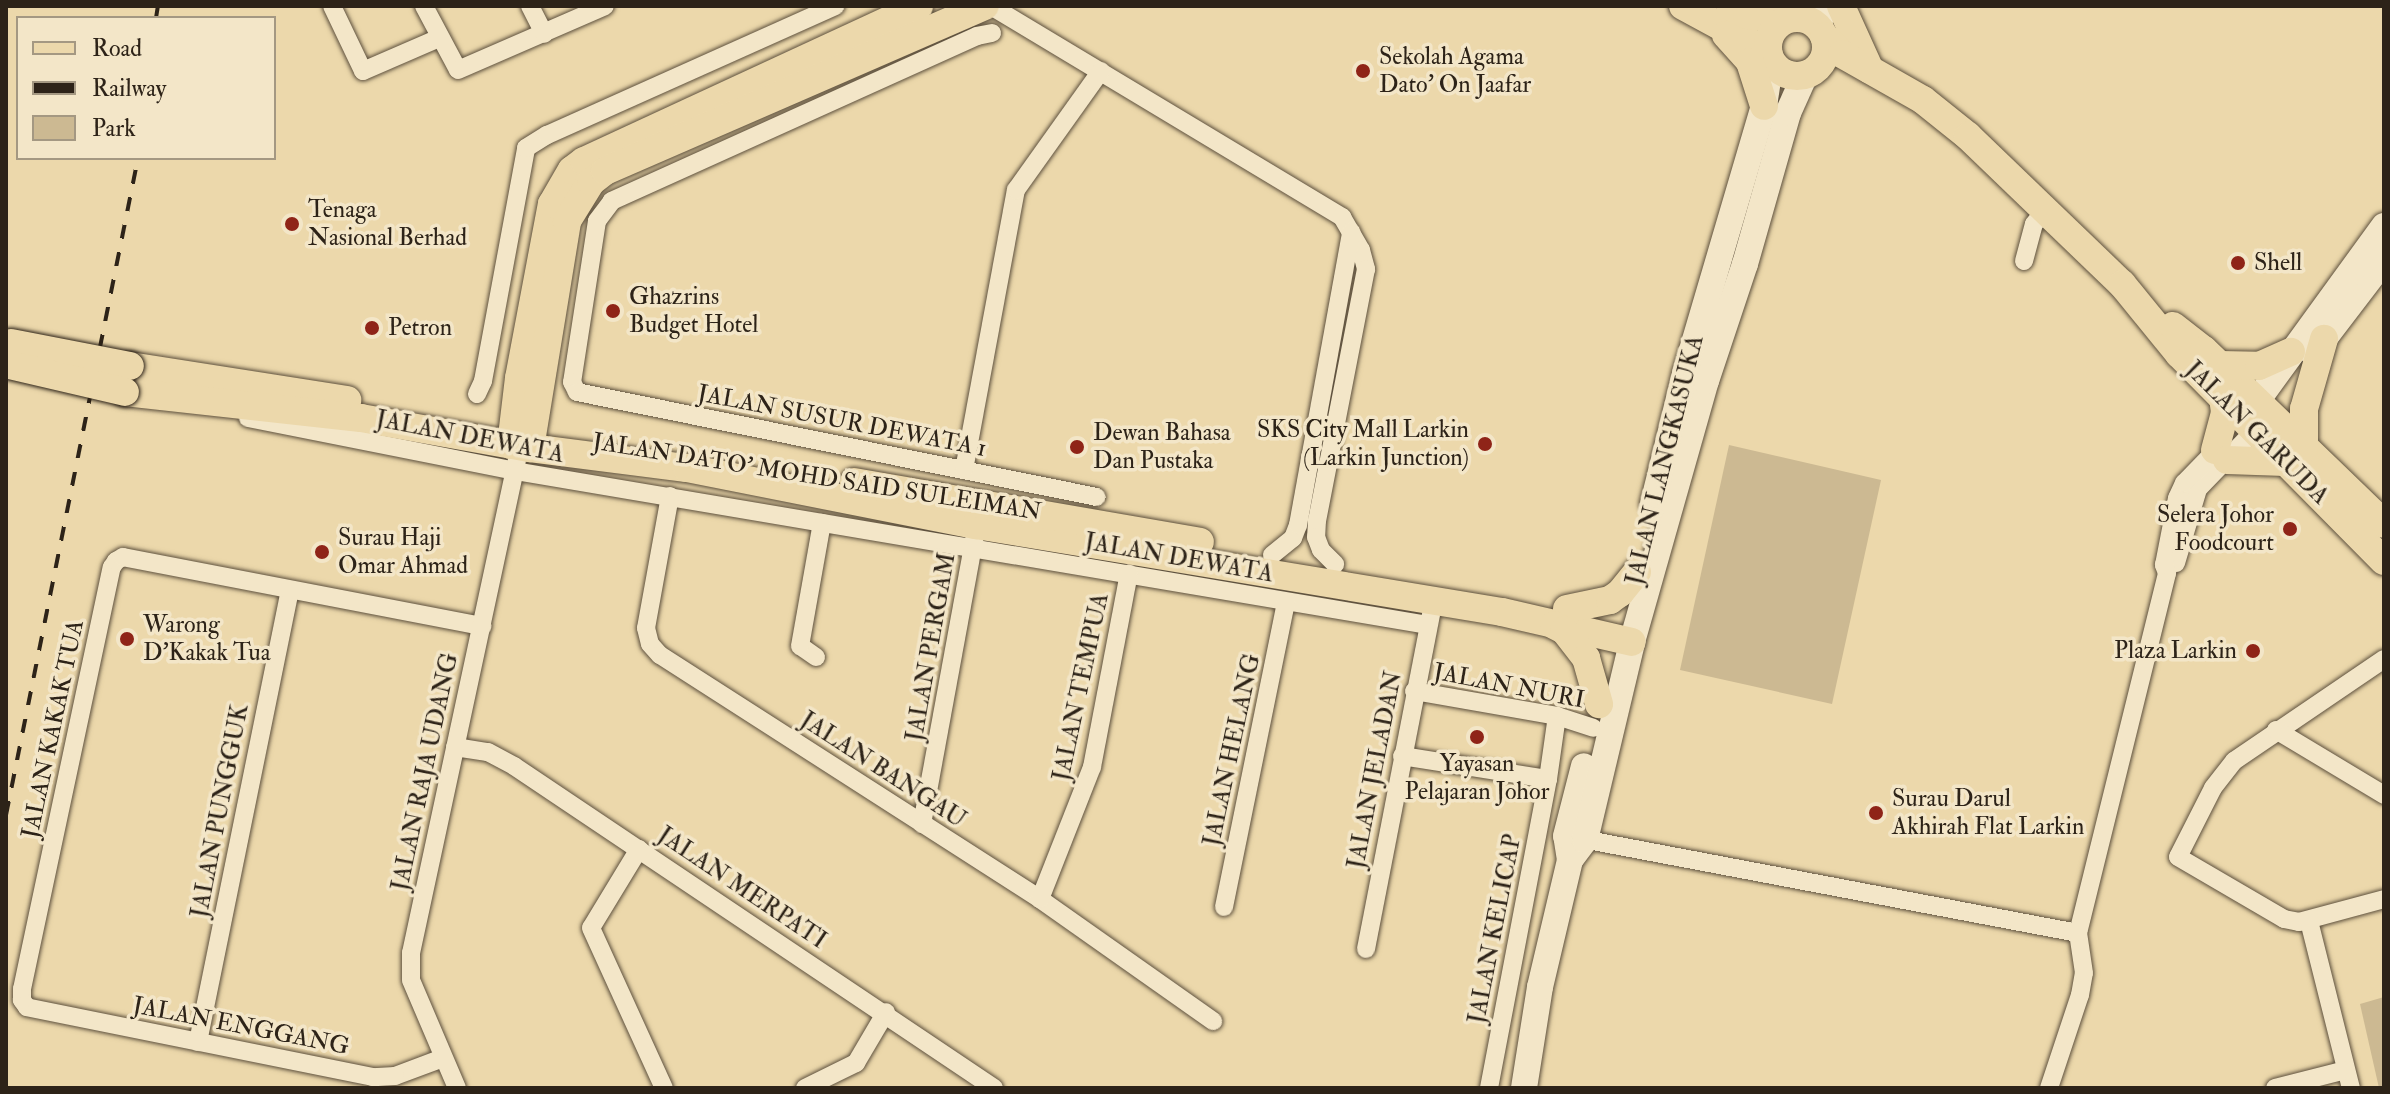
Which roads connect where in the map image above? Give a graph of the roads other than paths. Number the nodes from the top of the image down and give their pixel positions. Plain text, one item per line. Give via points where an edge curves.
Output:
1 (332, 6) edge
2 (424, 6) edge
3 (530, 6) edge
4 (605, 6) edge
5 (835, 6) edge
6 (919, 6) edge
7 (991, 6) edge
8 (1683, 6) edge
9 (1841, 6) edge
10 (1779, 17) edge
11 (988, 20) edge
12 (544, 34) junction
13 (774, 34) junction
14 (439, 38) junction
15 (1770, 57) junction
16 (1101, 71) junction
17 (1868, 72) junction
18 (797, 75) junction
19 (1804, 81) junction
20 (1764, 106) junction
21 (817, 110) junction
22 (2045, 210) junction
23 (513, 211) junction
24 (558, 223) junction
25 (2384, 226) edge
26 (595, 232) junction
27 (1351, 232) junction
28 (2384, 260) edge
29 (2024, 261) dead end
30 (2137, 299) junction
31 (2324, 339) junction
32 (2291, 352) junction
33 (8, 354) edge
34 (2220, 365) junction
35 (128, 379) junction
36 (477, 394) dead end
37 (2223, 398) junction
38 (2256, 416) junction
39 (520, 447) junction
40 (2221, 455) junction
41 (2295, 455) junction
42 (964, 470) junction
43 (670, 496) junction
44 (1097, 497) dead end
45 (822, 523) junction
46 (2384, 524) edge
47 (975, 536) junction
48 (1130, 551) junction
49 (1272, 555) junction
50 (2384, 561) edge
51 (1335, 564) junction
52 (1637, 572) junction
53 (290, 591) junction
54 (1286, 602) junction
55 (1432, 613) junction
56 (1556, 615) junction
57 (482, 626) junction
58 (1626, 634) junction
59 (816, 657) dead end
60 (2384, 659) edge
61 (1414, 691) junction
62 (1557, 716) junction
63 (1596, 716) junction
64 (2276, 730) junction
65 (455, 747) junction
66 (1402, 756) junction
67 (1548, 779) junction
68 (2384, 795) edge
69 (922, 824) junction
70 (1574, 845) junction
71 (639, 849) junction
72 (1040, 899) junction
73 (2384, 899) edge
74 (1224, 907) dead end
75 (2309, 921) junction
76 (2078, 933) junction
77 (1366, 949) dead end
78 (27, 1007) joint
79 (886, 1012) junction
80 (1213, 1021) dead end
81 (198, 1042) junction
82 (443, 1058) junction
83 (2349, 1079) edge
84 (457, 1088) edge
85 (664, 1088) edge
86 (805, 1088) edge
87 (994, 1088) edge
88 (1489, 1088) edge
89 (1524, 1088) edge
90 (2049, 1088) edge
91 (2275, 1088) edge

1 - 14 street via 363,71
2 - 14 street
3 - 12 street
4 - 12 street
5 - 13 street
6 - 18 main road
7 - 16 street
8 - 10 main road
9 - 17 main road
10 - 15 main road
10 - 15 main road via 1770,33
10 - 17 main road, JALAN GARUDA
10 - 19 main road via 1825,56
10 - 20 main road via 1750,62
11 - 18 main road
11 - 21 street via 977,36
12 - 14 street via 458,70
13 - 18 street
13 - 23 street via 526,148
15 - 19 main road via 1786,74
15 - 20 main road, JALAN LANGKASUKA
16 - 27 street via 1327,205
16 - 42 street via 1016,190
17 - 19 main road
17 - 22 main road, JALAN GARUDA via 1923,100 1963,131
18 - 21 street
18 - 24 main road via 584,161 563,181
19 - 58 main road, JALAN LANGKASUKA
20 - 52 main road, JALAN LANGKASUKA via 1685,374
21 - 26 street via 612,201
22 - 29 street via 2034,224
22 - 30 main road, JALAN GARUDA
23 - 24 street
23 - 36 street
24 - 26 street
24 - 39 main road via 519,378
25 - 32 main road
26 - 42 street, JALAN SUSUR DEWATA 1 via 572,382 577,392
27 - 49 street via 1298,525 1293,538
27 - 51 street via 1366,269 1316,537
28 - 31 main road
30 - 34 main road, JALAN GARUDA
30 - 37 main road, JALAN GARUDA via 2179,354
31 - 38 main road
31 - 41 main road
32 - 34 main road via 2259,366
32 - 38 main road
33 - 35 main road, JALAN DATO' MOHD SAID SULEIMAN, bridge
34 - 38 main road, JALAN GARUDA
35 - 39 main road, JALAN DATO' MOHD SAID SULEIMAN
35 - 39 main road, JALAN DATO' MOHD SAID SULEIMAN via 168,397 361,418
37 - 38 main road, JALAN GARUDA
37 - 40 main road
38 - 40 street
38 - 41 main road, JALAN GARUDA
39 - 43 street, JALAN DEWATA
39 - 47 main road, JALAN DATO' MOHD SAID SULEIMAN via 687,468
39 - 48 main road, JALAN DATO' MOHD SAID SULEIMAN
39 - 57 street, JALAN RAJA UDANG
40 - 41 main road
40 - 76 street via 2198,489 2174,569 2167,573
41 - 46 main road, JALAN GARUDA
41 - 50 main road, JALAN GARUDA
42 - 44 street, JALAN SUSUR DEWATA 1
43 - 45 street, JALAN DEWATA
43 - 69 street, JALAN BANGAU via 646,628 650,644
45 - 47 street, JALAN DEWATA
45 - 59 street via 800,646
47 - 48 main road, JALAN DATO' MOHD SAID SULEIMAN
47 - 69 street, JALAN PERGAM
48 - 49 main road, JALAN DATO' MOHD SAID SULEIMAN
48 - 54 street, JALAN DEWATA
48 - 55 main road, JALAN DATO' MOHD SAID SULEIMAN
48 - 72 street, JALAN TEMPUA via 1092,767
49 - 51 main road, JALAN DATO' MOHD SAID SULEIMAN
51 - 56 main road, JALAN DATO' MOHD SAID SULEIMAN
52 - 56 main road via 1610,600
52 - 58 main road, JALAN LANGKASUKA
53 - 57 street
53 - 78 street, JALAN KAKAK TUA via 123,557 112,567 22,989
53 - 81 street, JALAN PUNGGUK
54 - 55 street, JALAN DEWATA
54 - 74 street, JALAN HELANG
55 - 56 main road, JALAN DATO' MOHD SAID SULEIMAN
55 - 61 street, JALAN JELADAN
56 - 58 main road, JALAN DATO' MOHD SAID SULEIMAN
56 - 63 main road via 1593,675
57 - 65 street, JALAN RAJA UDANG
58 - 63 main road, JALAN LANGKASUKA
58 - 70 main road, JALAN LANGKASUKA
60 - 64 street
61 - 62 street, JALAN NURI
61 - 66 street, JALAN JELADAN
62 - 63 street, JALAN NURI
62 - 67 street, JALAN KELICAP
63 - 70 main road, JALAN LANGKASUKA
64 - 68 street
64 - 75 street via 2228,768 2178,857 2284,919
65 - 71 street, JALAN MERPATI via 488,752 514,766
65 - 82 street, JALAN RAJA UDANG via 411,953 411,980
66 - 67 street
66 - 77 street, JALAN JELADAN
67 - 88 street, JALAN KELICAP
69 - 72 street, JALAN BANGAU
70 - 76 street
70 - 89 main road, JALAN LANGKASUKA via 1540,987
71 - 79 street, JALAN MERPATI
71 - 85 street via 591,928
72 - 80 street, JALAN BANGAU
73 - 75 street
75 - 83 street
76 - 90 street via 2084,973 2080,995
78 - 81 street, JALAN ENGGANG
79 - 86 street via 856,1063
79 - 87 street, JALAN MERPATI
81 - 82 street, JALAN ENGGANG via 373,1077 395,1076
82 - 84 street, JALAN RAJA UDANG
83 - 91 street

